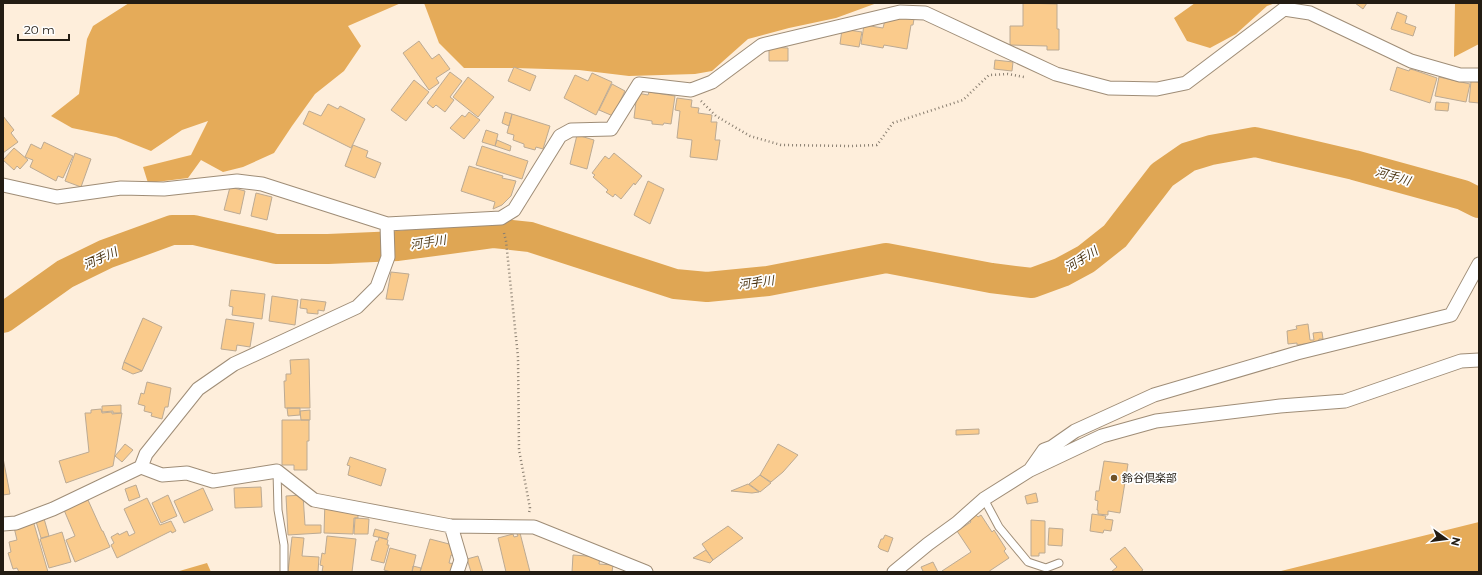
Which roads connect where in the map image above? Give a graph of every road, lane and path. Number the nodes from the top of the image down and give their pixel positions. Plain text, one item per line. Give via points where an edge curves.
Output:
1 (1479, 75) edge
2 (1027, 77) dead end
3 (691, 90) junction
4 (3, 185) edge
5 (502, 227) dead end
6 (387, 231) junction
7 (1479, 264) edge
8 (1479, 360) edge
9 (141, 467) junction
10 (1030, 470) junction
11 (277, 471) junction
12 (984, 499) junction
13 (3, 524) edge
14 (451, 526) junction
15 (527, 526) junction
16 (1059, 563) dead end
17 (284, 572) edge
18 (457, 572) edge
19 (646, 572) edge
20 (894, 572) edge

1 - 3 street via 1460,75 1411,60 1310,13 1284,9 1186,83 1157,89 1109,88 1056,74 925,13 900,12 762,45 712,82
2 - 3 path via 989,75 963,100 893,123 877,145 781,145 750,136 716,116
3 - 6 street via 639,84 611,129 571,130 560,136 514,210 501,218
4 - 6 street via 57,197 121,188 164,189 237,181 262,184
5 - 15 path via 506,241 518,357 519,450 530,508
6 - 9 street via 388,257 377,287 356,308 234,364 198,389 146,454
7 - 10 street via 1451,315 1297,353 1154,395 1075,431 1044,450
8 - 10 street via 1461,361 1345,401 1156,421 1102,436
9 - 11 street via 162,475 187,473 213,481
9 - 13 street via 53,510 16,523
10 - 12 street
11 - 14 street via 314,500
11 - 17 lane
12 - 16 lane via 999,527 1028,562 1046,568
12 - 20 street
14 - 15 street
14 - 18 street via 461,560
15 - 19 street

